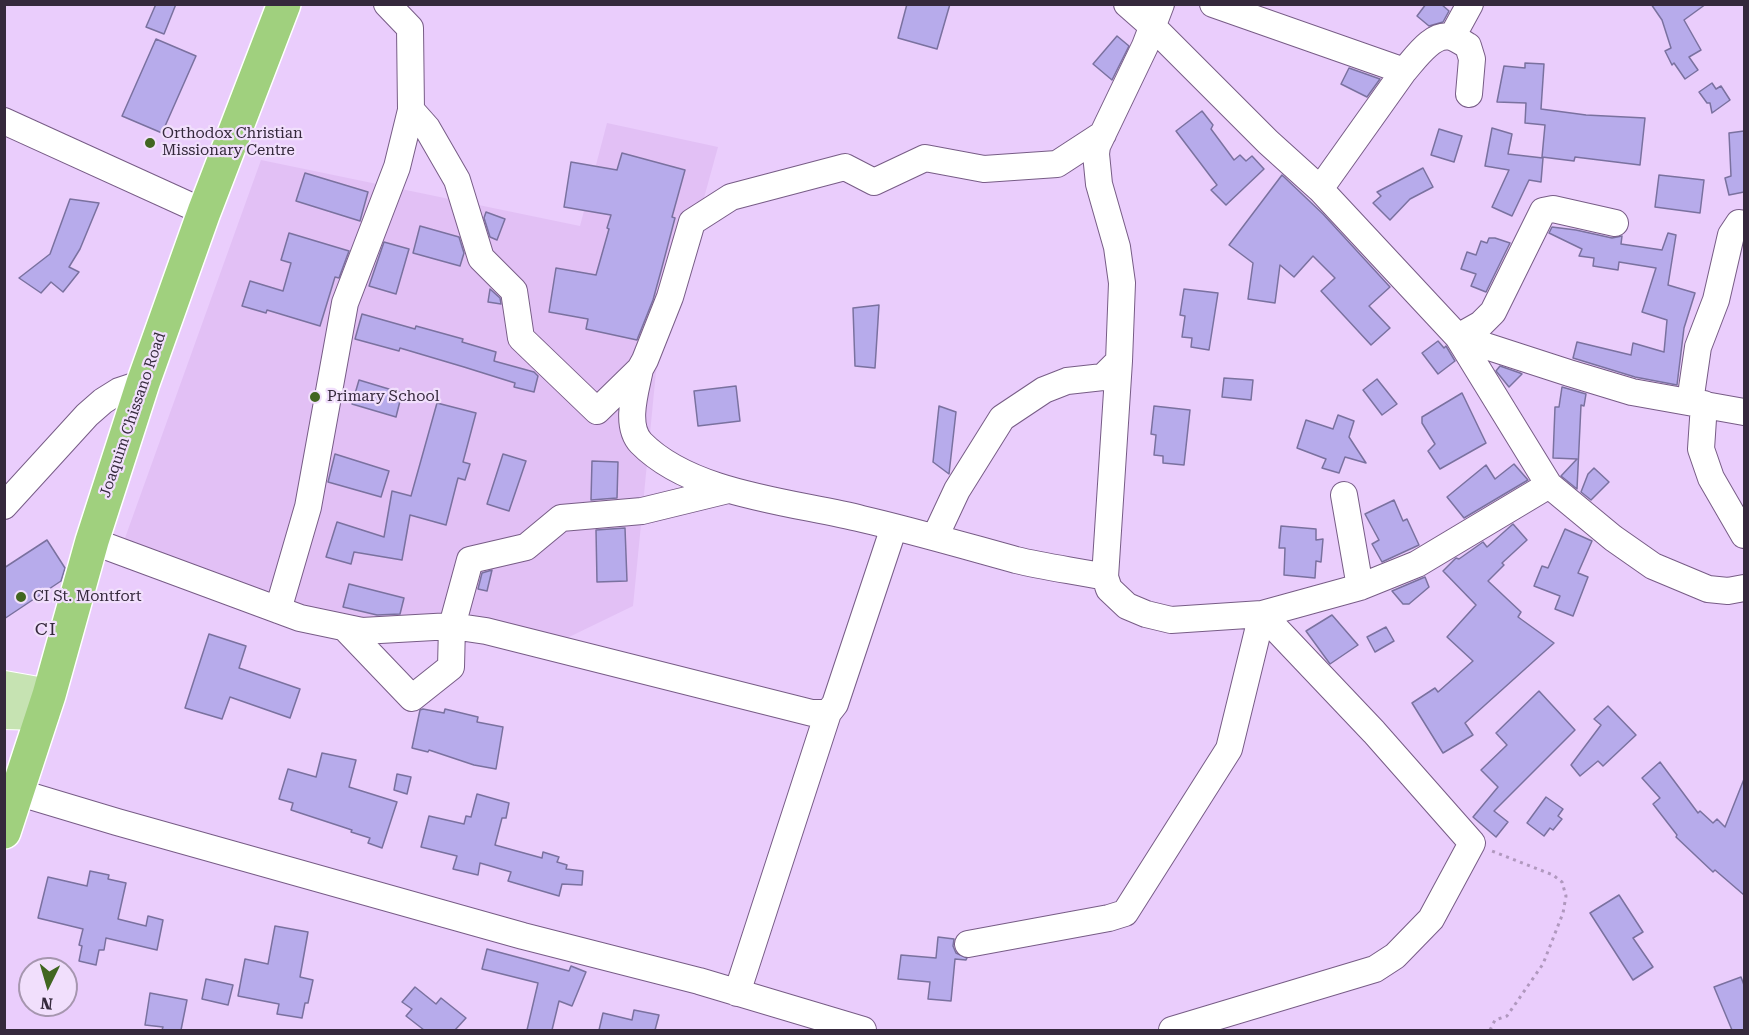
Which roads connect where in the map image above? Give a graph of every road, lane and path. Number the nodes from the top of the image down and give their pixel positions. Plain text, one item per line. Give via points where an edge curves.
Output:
1 (284, 4) edge
2 (387, 4) edge
3 (1127, 4) edge
4 (1213, 4) edge
5 (1470, 4) edge
6 (1157, 15) edge
7 (1452, 37) junction
8 (1404, 71) junction
9 (1469, 94) dead end
10 (411, 110) junction
11 (4, 121) edge
12 (1103, 134) junction
13 (1320, 189) junction
14 (204, 212) junction
15 (1615, 223) dead end
16 (1739, 223) dead end
17 (1458, 337) junction
18 (1119, 361) junction
19 (640, 369) junction
20 (143, 383) junction
21 (1697, 403) junction
22 (1744, 412) edge
23 (1550, 485) junction
24 (731, 489) junction
25 (1344, 495) dead end
26 (4, 506) edge
27 (894, 526) junction
28 (1744, 535) edge
29 (935, 537) junction
30 (92, 540) junction
31 (1105, 577) junction
32 (1360, 587) junction
33 (1744, 588) edge
34 (278, 610) junction
35 (1262, 614) junction
36 (452, 626) junction
37 (345, 628) junction
38 (4, 687) edge
39 (46, 704) junction
40 (4, 713) edge
41 (828, 713) junction
42 (17, 792) junction
43 (4, 832) edge
44 (1472, 843) junction
45 (968, 944) dead end
46 (737, 993) junction
47 (863, 1030) edge
48 (1172, 1030) edge
49 (1490, 1030) edge

1 - 14 highway, Joaquim Chissano Road
2 - 10 street via 410,27
3 - 6 street
4 - 8 street
5 - 7 street
6 - 12 street
6 - 13 street via 1268,142
7 - 8 street via 1441,36 1429,44
7 - 9 street via 1468,46 1472,59
8 - 13 street
10 - 19 street via 428,128 458,180 481,258 514,291 521,338 597,411
10 - 34 street via 397,167 345,303 308,507
11 - 14 street
12 - 18 street via 1096,154 1099,184 1120,271
12 - 19 street via 1057,164 984,169 925,158 874,182 845,167 731,197 692,222 670,297
13 - 17 street
14 - 20 highway, Joaquim Chissano Road
15 - 17 street via 1553,209 1543,211 1493,312
16 - 21 street via 1731,235 1716,300 1698,347
17 - 21 street via 1632,392
17 - 23 street
18 - 29 street via 1102,377 1067,381 1044,390 1002,418 957,490
18 - 31 street
19 - 24 street via 631,416 640,441 668,463 701,481
20 - 26 street via 119,391 95,408
20 - 30 highway, Joaquim Chissano Road
21 - 22 street
21 - 28 street via 1701,449 1711,478
23 - 32 street via 1417,564
23 - 33 street via 1653,566 1707,589
24 - 27 street
24 - 36 street via 642,511 561,518 526,548 470,560
25 - 32 street
27 - 29 street
27 - 41 street via 835,704
29 - 31 street via 1018,560
30 - 34 street
30 - 39 highway, Joaquim Chissano Road
31 - 35 street via 1109,590 1127,606 1171,620
32 - 35 street
34 - 37 street
35 - 44 street
35 - 45 street via 1229,749 1125,913
36 - 37 street via 362,631
36 - 37 street via 451,667 412,698
36 - 41 street via 486,631 812,713
38 - 39 main road
39 - 40 main road
39 - 42 highway, Joaquim Chissano Road
41 - 46 street
42 - 43 highway, Joaquim Chissano Road
42 - 46 street via 500,930
44 - 48 street via 1431,919 1395,956 1376,969
44 - 49 path via 1553,875 1562,882 1566,896 1543,964 1507,1016 1495,1020
46 - 47 street

